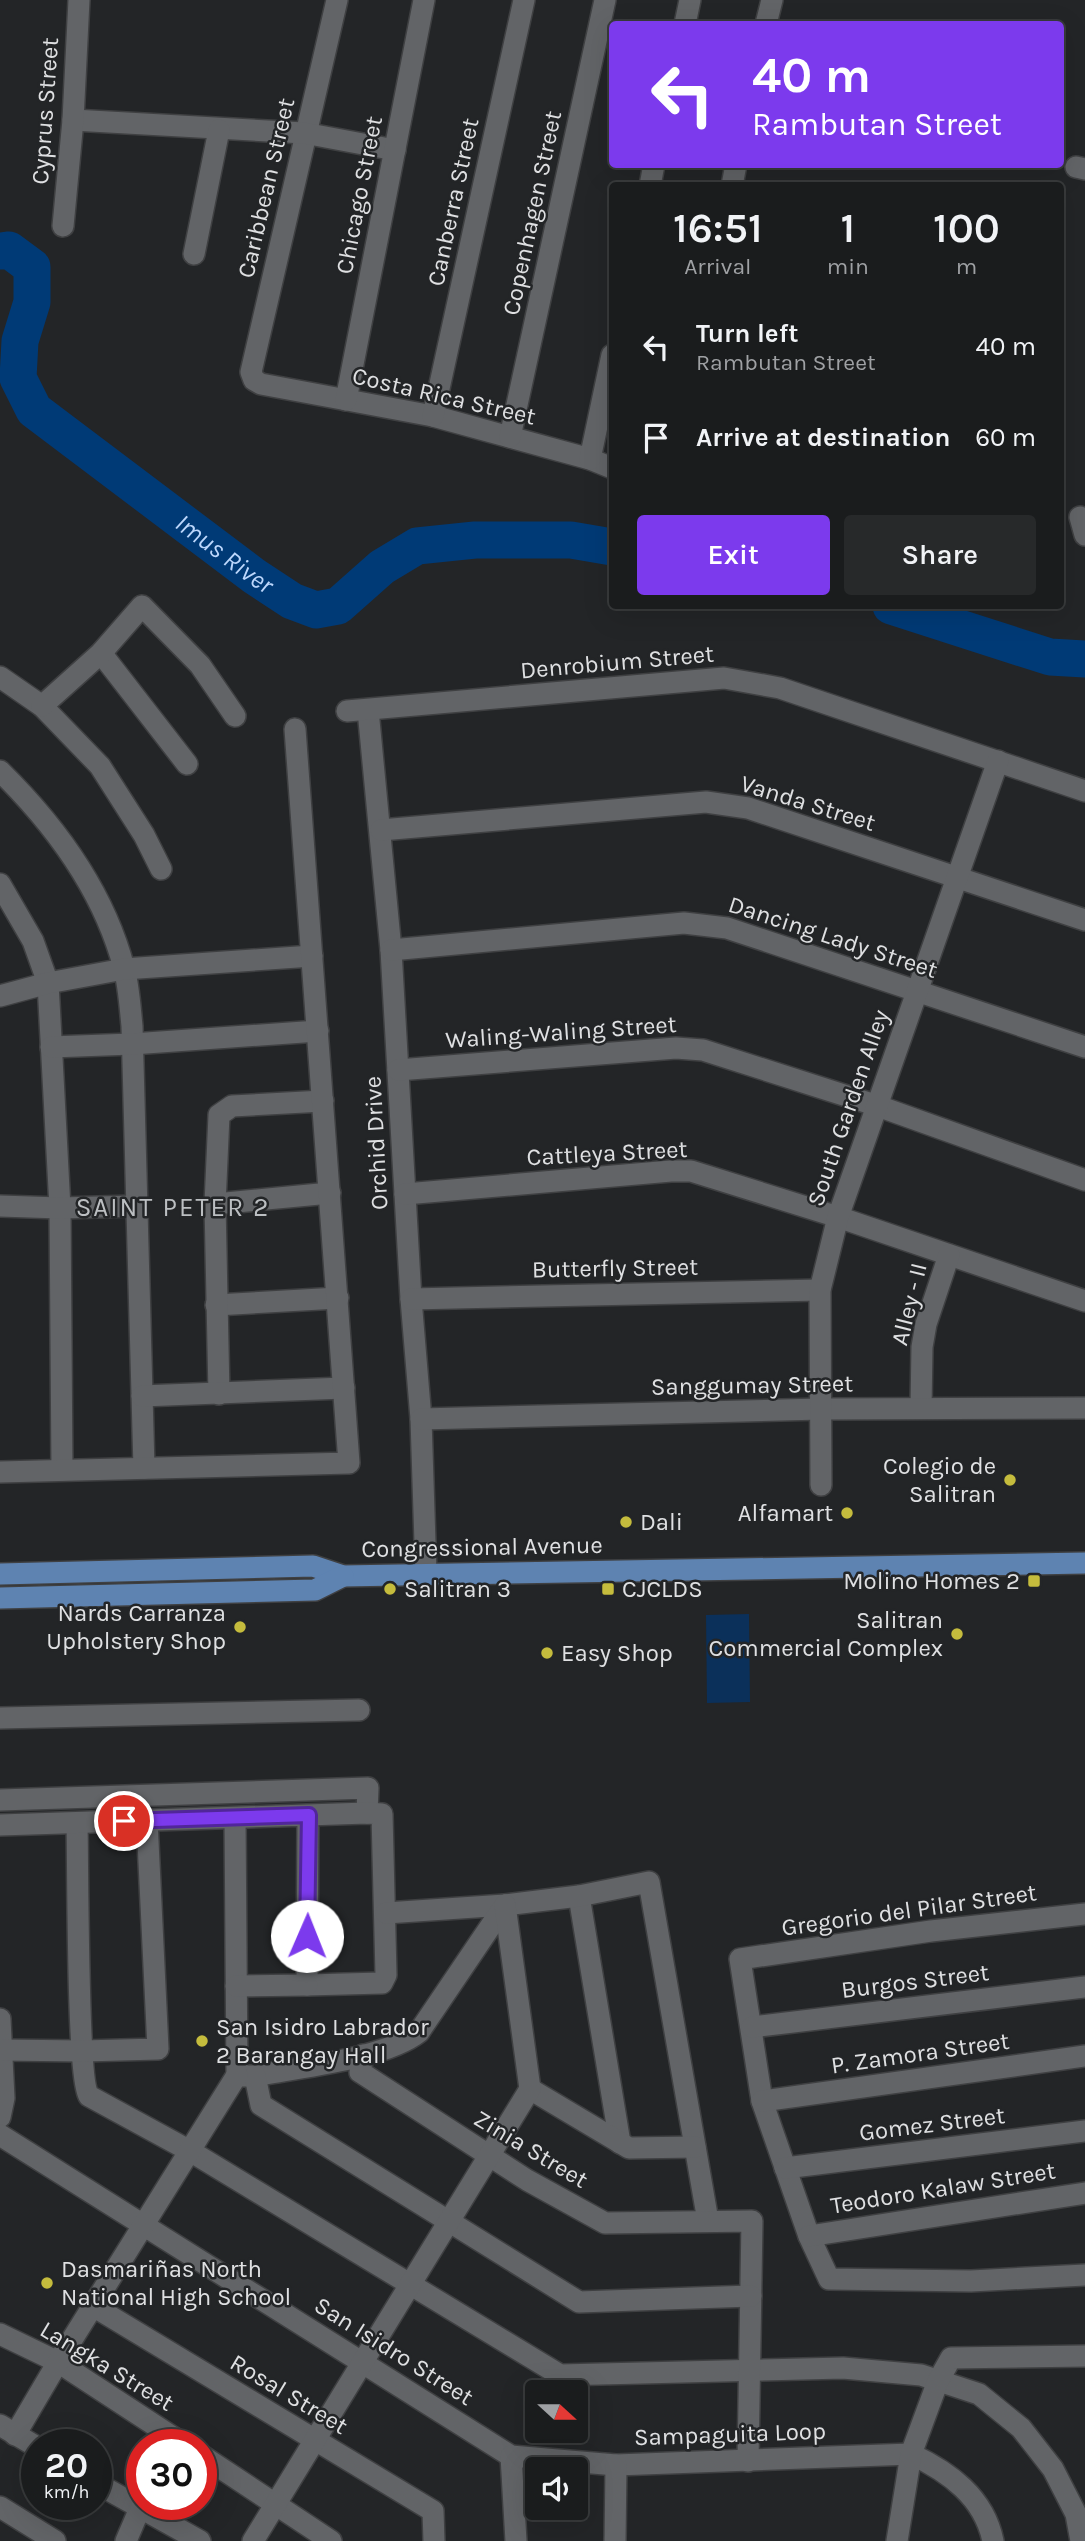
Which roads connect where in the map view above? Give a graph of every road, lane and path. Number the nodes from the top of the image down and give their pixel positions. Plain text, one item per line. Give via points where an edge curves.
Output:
1 (79, 0) edge
2 (337, 0) edge
3 (424, 0) edge
4 (524, 0) edge
5 (605, 0) edge
6 (690, 0) edge
7 (772, 0) edge
8 (686, 21) edge
9 (767, 21) edge
10 (73, 120) junction
11 (219, 130) junction
12 (304, 134) junction
13 (395, 150) junction
14 (63, 226) dead end
15 (194, 254) dead end
16 (609, 369) edge
17 (261, 384) joint
18 (346, 400) junction
19 (433, 416) junction
20 (510, 437) junction
21 (590, 459) junction
22 (609, 467) edge
23 (101, 653) junction
24 (0, 677) edge
25 (42, 706) junction
26 (368, 709) junction
27 (347, 711) dead end
28 (235, 716) dead end
29 (295, 729) dead end
30 (998, 761) junction
31 (187, 764) dead end
32 (0, 771) edge
33 (1085, 791) edge
34 (381, 830) junction
35 (161, 869) dead end
36 (959, 877) junction
37 (0, 884) edge
38 (1085, 920) edge
39 (391, 950) junction
40 (312, 956) junction
41 (124, 969) junction
42 (48, 983) junction
43 (916, 991) junction
44 (0, 996) edge
45 (318, 1031) junction
46 (132, 1044) junction
47 (51, 1047) junction
48 (1085, 1047) edge
49 (398, 1070) junction
50 (323, 1101) junction
51 (875, 1105) junction
52 (1085, 1180) edge
53 (330, 1193) junction
54 (405, 1194) junction
55 (215, 1204) junction
56 (0, 1206) edge
57 (136, 1206) junction
58 (60, 1208) junction
59 (838, 1217) junction
60 (949, 1255) junction
61 (820, 1290) junction
62 (338, 1298) junction
63 (411, 1299) junction
64 (1085, 1301) edge
65 (216, 1305) junction
66 (344, 1388) junction
67 (219, 1394) junction
68 (142, 1396) junction
69 (921, 1408) junction
70 (1085, 1408) edge
71 (821, 1409) junction
72 (421, 1419) junction
73 (144, 1468) junction
74 (62, 1470) junction
75 (0, 1472) edge
76 (821, 1485) dead end
77 (1085, 1563) edge
78 (0, 1574) edge
79 (426, 1574) junction
80 (342, 1576) junction
81 (0, 1598) edge
82 (359, 1710) dead end
83 (0, 1718) edge
84 (0, 1800) edge
85 (367, 1813) junction
86 (309, 1815) junction
87 (235, 1818) junction
88 (147, 1821) junction
89 (77, 1823) junction
90 (0, 1825) edge
91 (579, 1896) junction
92 (505, 1905) junction
93 (386, 1913) junction
94 (1085, 1914) edge
95 (307, 1985) junction
96 (236, 1986) junction
97 (1085, 1987) edge
98 (0, 2019) edge
99 (752, 2027) junction
100 (1, 2050) edge
101 (83, 2051) junction
102 (363, 2054) junction
103 (1085, 2056) edge
104 (246, 2076) junction
105 (530, 2089) junction
106 (762, 2101) junction
107 (0, 2117) edge
108 (1085, 2131) edge
109 (0, 2135) edge
110 (620, 2143) junction
111 (695, 2147) junction
112 (190, 2151) junction
113 (490, 2156) junction
114 (785, 2168) junction
115 (1085, 2193) edge
116 (708, 2221) junction
117 (449, 2222) junction
118 (143, 2225) junction
119 (809, 2236) junction
120 (1085, 2275) edge
121 (410, 2284) junction
122 (751, 2296) junction
123 (93, 2306) junction
124 (0, 2334) edge
125 (1085, 2356) edge
126 (58, 2361) junction
127 (363, 2362) junction
128 (750, 2371) junction
129 (938, 2381) junction
130 (162, 2429) edge
131 (8, 2430) edge
132 (315, 2440) junction
133 (911, 2454) junction
134 (512, 2456) junction
135 (748, 2461) junction
136 (217, 2465) edge
137 (616, 2465) junction
138 (276, 2504) junction
139 (0, 2507) edge
140 (135, 2520) edge
141 (162, 2520) edge
142 (55, 2541) edge
143 (126, 2541) edge
144 (200, 2541) edge
145 (253, 2541) edge
146 (331, 2541) edge
147 (434, 2541) edge
148 (516, 2541) edge
149 (615, 2541) edge
150 (897, 2541) edge
151 (993, 2541) edge
152 (1081, 2541) edge

1 - 10 street, Cyprus Street
2 - 12 street, Caribbean Street
3 - 13 street, Chicago Street
4 - 19 street, Canberra Street
5 - 20 street, Copenhagen Street
6 - 8 street
7 - 9 street
10 - 11 street
10 - 14 street, Cyprus Street
11 - 12 street
11 - 15 street
12 - 13 street
12 - 17 street, Caribbean Street via 251,372
13 - 18 street, Chicago Street
16 - 21 street
17 - 18 street, Costa Rica Street
18 - 19 street, Costa Rica Street
19 - 20 street, Costa Rica Street
20 - 21 street, Costa Rica Street
21 - 22 street, Costa Rica Street
23 - 25 street
23 - 28 street via 142,606 200,665
23 - 31 street
24 - 25 street
25 - 35 street via 100,766
26 - 27 street, Denrobium Street
26 - 30 street, Denrobium Street via 724,678 780,688
26 - 34 street, Orchid Drive
29 - 40 street
30 - 33 street, Denrobium Street
30 - 36 street, South Garden Alley
32 - 41 street via 34,804 68,850 112,930
34 - 36 street, Vanda Street via 706,802 748,808
34 - 39 street, Orchid Drive
36 - 38 street, Vanda Street
36 - 43 street, South Garden Alley
37 - 42 street via 33,941
39 - 43 street, Dancing Lady Street via 684,923 727,928
39 - 49 street, Orchid Drive
40 - 41 street
40 - 45 street
41 - 42 street
41 - 46 street
42 - 44 street
42 - 47 street
43 - 48 street, Dancing Lady Street
43 - 51 street, South Garden Alley
45 - 46 street
45 - 50 street
46 - 47 street
46 - 57 street
47 - 58 street
49 - 51 street, Waling-Waling Street via 676,1048 703,1050
49 - 54 street, Orchid Drive
50 - 53 street
50 - 55 street via 232,1106 219,1115
51 - 52 street, Waling-Waling Street
51 - 59 street, South Garden Alley
53 - 55 street
53 - 62 street
54 - 59 street, Cattleya Street via 691,1171
54 - 63 street, Orchid Drive
55 - 65 street
56 - 58 street
57 - 58 street
57 - 68 street
58 - 74 street
59 - 60 street, Cattleya Street
59 - 61 street, South Garden Alley
60 - 64 street, Cattleya Street
60 - 69 street, Alley - II via 926,1324
61 - 63 street, Butterfly Street
61 - 71 street, South Garden Alley
62 - 65 street
62 - 66 street
63 - 72 street, Orchid Drive
65 - 67 street
66 - 67 street
66 - 73 street via 349,1463
67 - 68 street
68 - 73 street
69 - 70 street, Sanggumay Street
69 - 71 street, Sanggumay Street
71 - 72 street, Sanggumay Street
71 - 76 street, South Garden Alley
72 - 79 street, Orchid Drive
73 - 74 street
74 - 75 street
77 - 79 main road, Congressional Avenue
78 - 80 main road, Congressional Avenue via 313,1566
79 - 80 main road, Congressional Avenue
80 - 81 main road, Congressional Avenue via 315,1590
82 - 83 street
84 - 85 street via 368,1787
85 - 86 street
85 - 93 street via 382,1814
86 - 87 street
86 - 95 street
87 - 88 street
87 - 96 street
88 - 89 street
88 - 101 street via 158,2049
89 - 90 street
89 - 101 street
91 - 92 street
91 - 110 street
91 - 111 street via 649,1882
92 - 93 street
92 - 102 street via 419,2032 407,2041
92 - 105 street
93 - 95 street via 386,1975 382,1983
94 - 99 street, Gregorio del Pilar Street via 740,1959
95 - 96 street
96 - 104 street
97 - 99 street, Burgos Street
98 - 100 street
99 - 106 street
100 - 101 street
100 - 107 street via 4,2098
101 - 112 street via 89,2096
102 - 104 street
102 - 113 street, Zinia Street via 360,2072
103 - 106 street, P. Zamora Street
104 - 112 street
104 - 117 street via 261,2105
105 - 110 street
105 - 113 street
106 - 114 street
108 - 114 street, Gomez Street
109 - 118 street, San Isidro Street
110 - 111 street via 629,2148
111 - 116 street
112 - 118 street
112 - 121 street
113 - 116 street, Zinia Street via 605,2223
113 - 117 street
114 - 119 street
115 - 119 street, Teodoro Kalaw Street
116 - 122 street, Zinia Street via 752,2221
117 - 121 street
117 - 122 street via 579,2302
118 - 123 street
118 - 127 street, San Isidro Street
119 - 120 street via 825,2274 834,2280 971,2281
121 - 127 street
121 - 128 street via 560,2375
122 - 128 street
123 - 126 street
123 - 132 street, Rosal Street
124 - 126 street, Langka Street
125 - 129 street via 951,2358
126 - 130 street, Langka Street
126 - 131 street
127 - 132 street
127 - 134 street, San Isidro Street
128 - 129 street via 843,2368 921,2375
128 - 135 street
129 - 133 street
129 - 152 street via 979,2394 1021,2428 1053,2469 1076,2514
132 - 138 street
132 - 147 street, Rosal Street via 433,2511
133 - 135 street, Sampaguita Loop
133 - 150 street
133 - 151 street via 962,2485 978,2506
134 - 137 street, Sampaguita Loop
134 - 148 street
135 - 137 street, Sampaguita Loop
136 - 138 street
137 - 149 street
138 - 145 street
138 - 146 street
139 - 142 street
140 - 143 street
141 - 144 street

